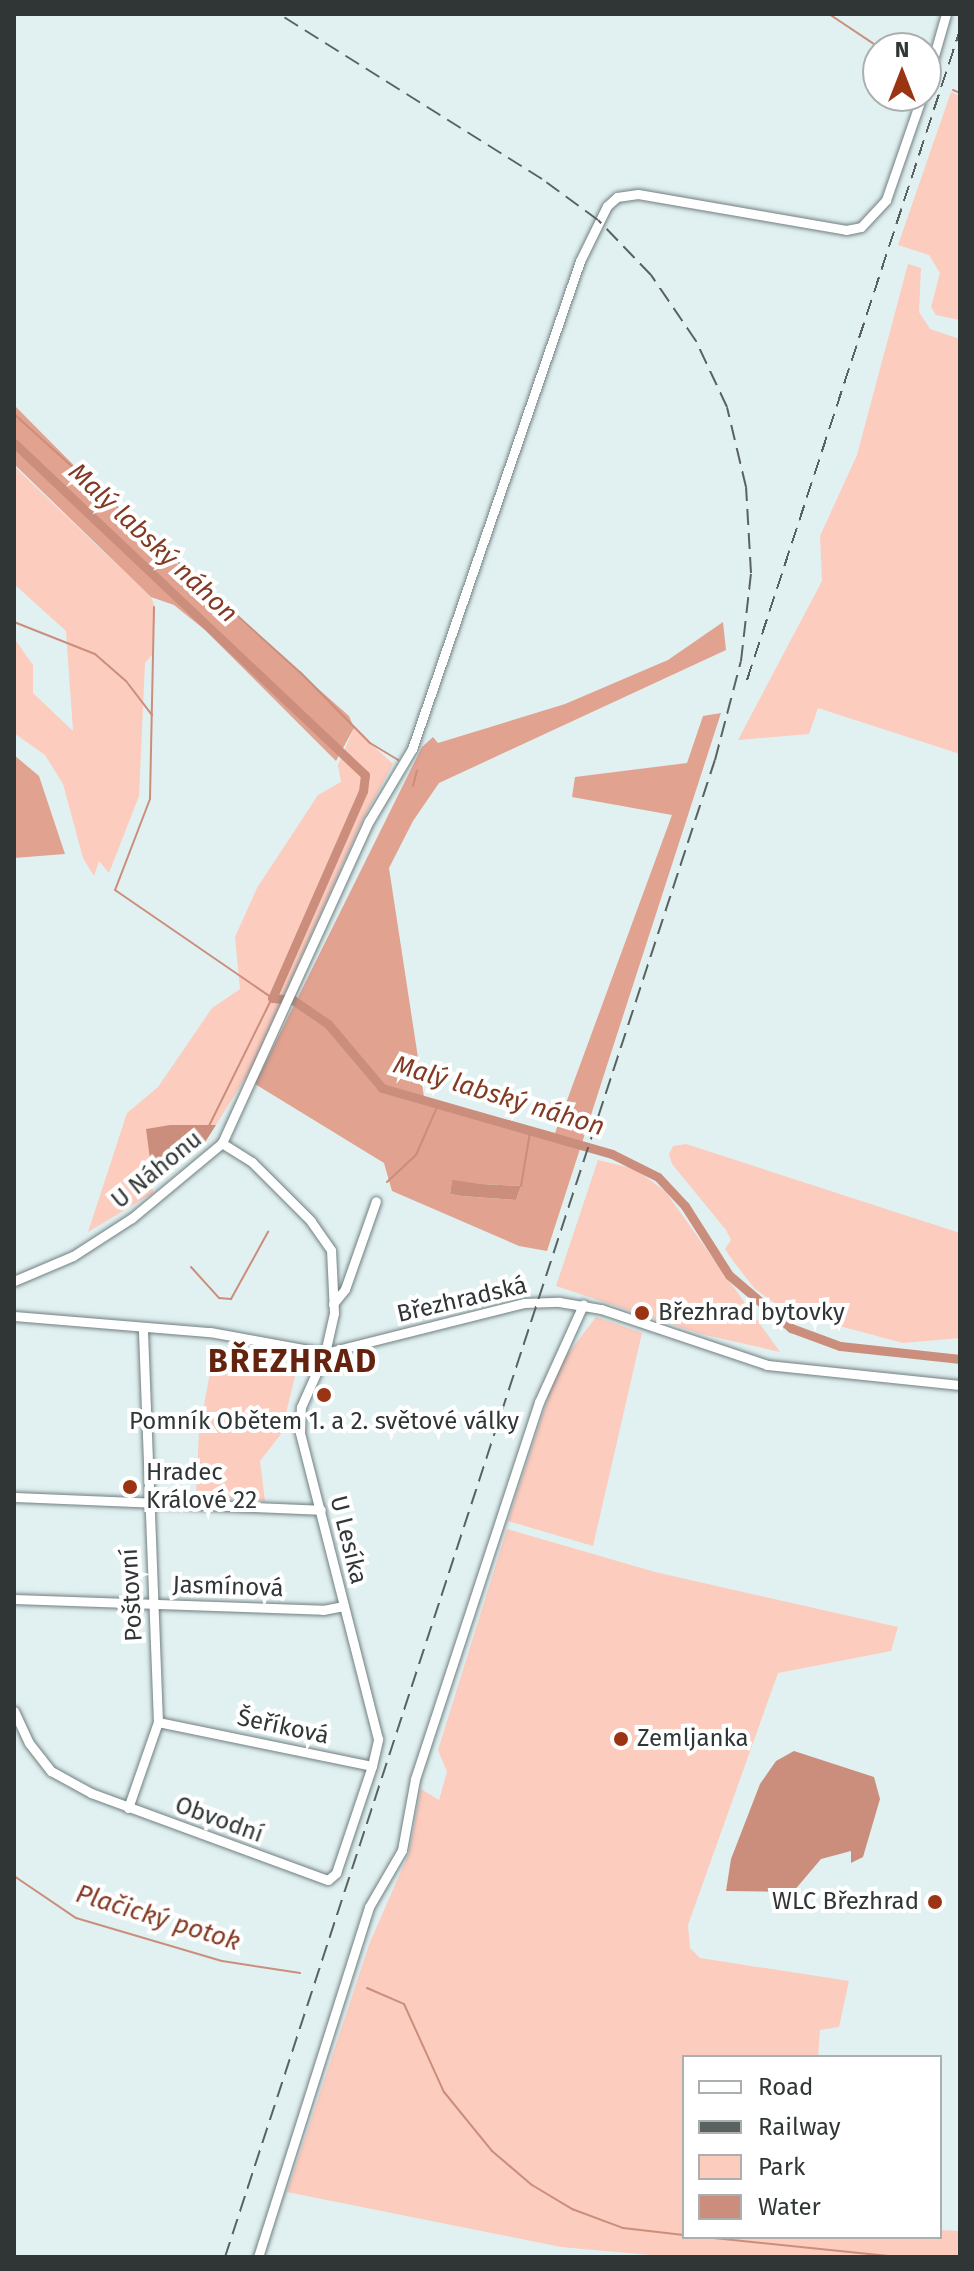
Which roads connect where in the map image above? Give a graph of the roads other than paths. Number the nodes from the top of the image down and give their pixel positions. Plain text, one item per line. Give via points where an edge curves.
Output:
1 (916, 112) edge
2 (222, 1143) junction
3 (376, 1201) dead end
4 (14, 1281) edge
5 (333, 1305) junction
6 (583, 1305) junction
7 (14, 1316) edge
8 (143, 1327) junction
9 (325, 1353) junction
10 (960, 1385) edge
11 (14, 1497) edge
12 (148, 1504) junction
13 (321, 1510) junction
14 (14, 1599) edge
15 (152, 1604) junction
16 (344, 1606) junction
17 (14, 1711) edge
18 (158, 1722) junction
19 (372, 1766) junction
20 (128, 1808) junction
21 (258, 2257) edge

1 - 2 street, U Náhonu via 886,200 861,227 846,230 638,194 617,197 607,206 580,261 412,749 369,821 266,1036
2 - 4 street, U Náhonu via 132,1218 73,1256
2 - 5 street via 252,1162 311,1221 331,1250
3 - 5 street via 345,1289
5 - 9 street, U Lesíka
6 - 9 street, Březhradská via 524,1303
6 - 10 street, Březhradská via 767,1365
6 - 21 street via 534,1416 415,1779 402,1850 369,1907
7 - 8 street, Březhradská
8 - 9 street, Březhradská via 210,1332
8 - 12 street, Poštovní
9 - 13 street, U Lesíka via 300,1421
11 - 12 street
12 - 13 street
12 - 15 street, Poštovní
13 - 16 street, U Lesíka
14 - 15 street, Jasmínová
15 - 16 street, Jasmínová via 323,1610
15 - 18 street, Poštovní
16 - 19 street, U Lesíka via 378,1739
17 - 20 street, Obvodní via 29,1743 51,1771
18 - 19 street, Šeříková
18 - 20 street, Poštovní
19 - 20 street, Obvodní via 336,1873 328,1880

